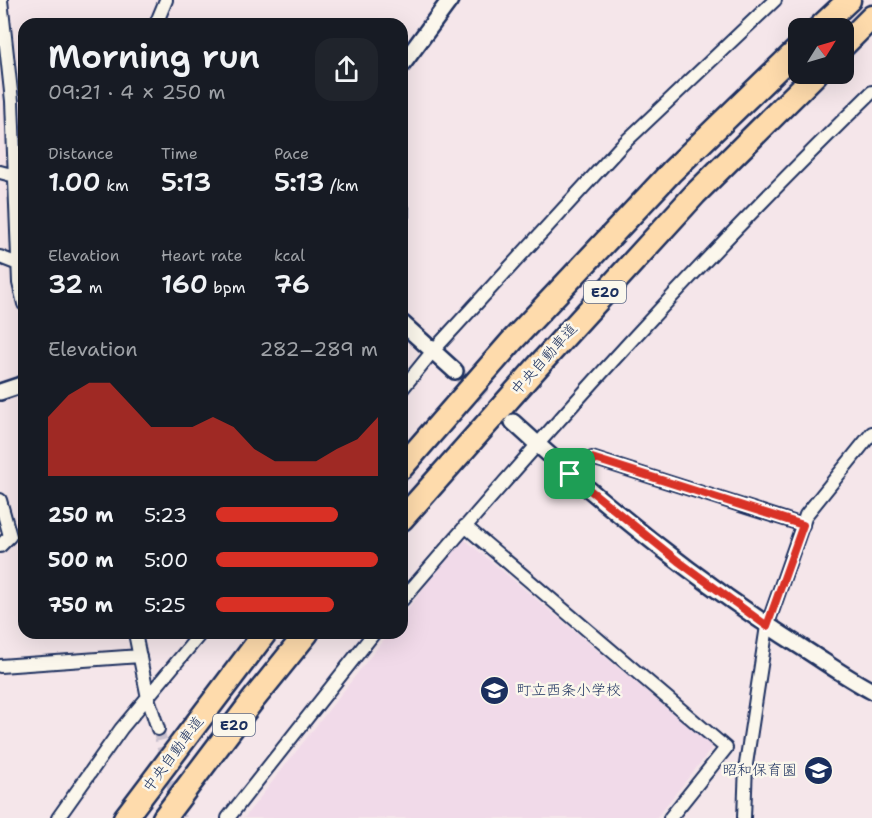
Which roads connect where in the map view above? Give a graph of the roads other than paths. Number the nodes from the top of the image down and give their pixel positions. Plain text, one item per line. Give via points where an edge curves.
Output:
1 (166, 0) edge
2 (450, 0) edge
3 (775, 0) edge
4 (849, 0) edge
5 (1, 6) edge
6 (872, 17) edge
7 (158, 18) edge
8 (830, 18) edge
9 (854, 35) edge
10 (408, 57) edge
11 (788, 59) edge
12 (806, 84) edge
13 (6, 89) edge
14 (872, 92) edge
15 (0, 172) edge
16 (15, 176) junction
17 (18, 202) edge
18 (0, 257) edge
19 (18, 264) edge
20 (408, 329) edge
21 (432, 352) junction
22 (454, 371) tunnel mouth
23 (408, 382) edge
24 (18, 386) edge
25 (0, 392) edge
26 (513, 422) tunnel mouth
27 (872, 433) edge
28 (536, 444) junction
29 (408, 459) edge
30 (570, 474) junction
31 (0, 500) edge
32 (408, 512) edge
33 (803, 525) junction
34 (465, 526) junction
35 (0, 546) edge
36 (408, 593) edge
37 (767, 626) junction
38 (136, 639) edge
39 (196, 639) edge
40 (260, 639) edge
41 (302, 639) edge
42 (369, 639) edge
43 (140, 656) junction
44 (0, 666) edge
45 (872, 691) edge
46 (148, 698) junction
47 (158, 729) tunnel mouth
48 (58, 818) edge
49 (125, 818) edge
50 (164, 818) edge
51 (228, 818) edge
52 (670, 818) edge
53 (744, 818) edge

1 - 7 street
2 - 10 street
3 - 21 street via 622,145
4 - 8 highway
5 - 13 street
6 - 9 highway
11 - 29 highway, E20 via 672,171 512,341
12 - 32 highway, 中央自動車道 / E20 via 695,194
13 - 16 street
14 - 28 street via 759,205
15 - 16 street
16 - 17 street
18 - 19 street
20 - 21 street
21 - 22 street
21 - 23 street
24 - 25 street
26 - 28 street
27 - 33 street
28 - 30 street
28 - 34 street
30 - 33 street via 592,458
30 - 37 street
31 - 35 street via 10,536
33 - 37 street
34 - 36 street
34 - 52 street via 726,748
37 - 45 street
37 - 53 street via 746,764
38 - 43 street
39 - 46 street
40 - 49 highway, 中央自動車道 / E20
41 - 50 highway, 中央自動車道 / E20
42 - 51 street
43 - 44 street
43 - 46 street
46 - 47 street
46 - 48 street

